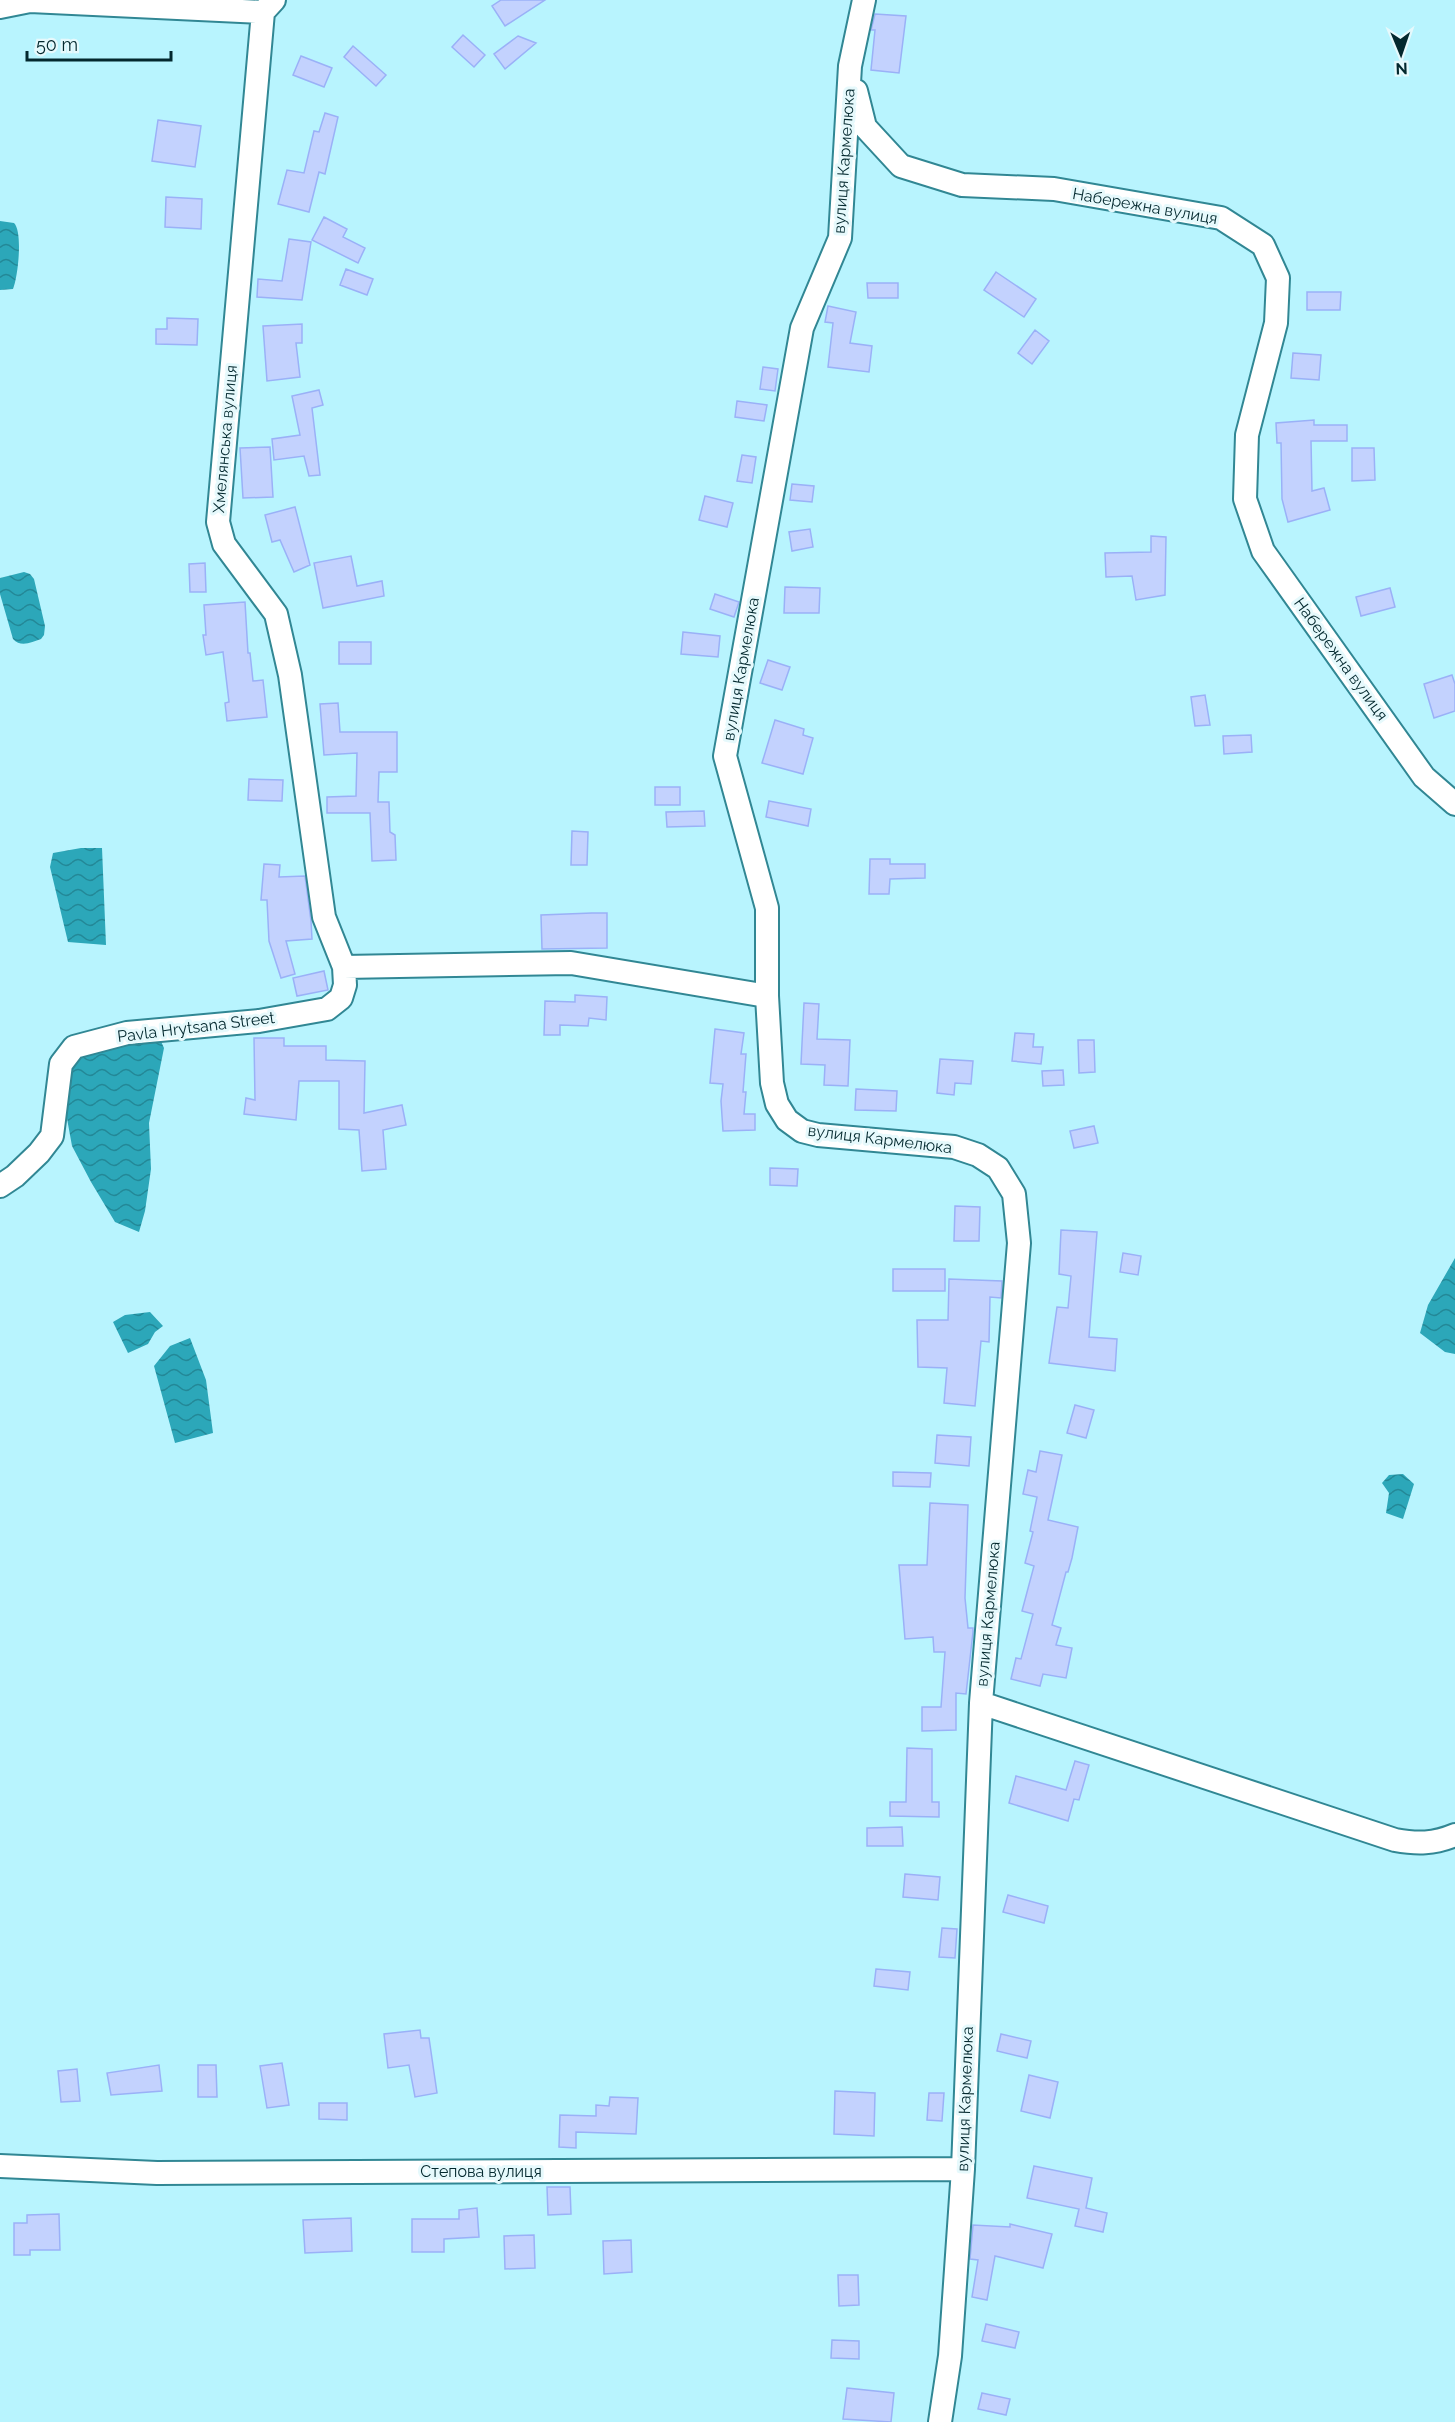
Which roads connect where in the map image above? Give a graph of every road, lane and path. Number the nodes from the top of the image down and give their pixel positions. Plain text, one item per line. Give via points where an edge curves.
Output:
1 (864, 0) edge
2 (269, 6) edge
3 (0, 7) edge
4 (850, 66) junction
5 (1455, 804) edge
6 (344, 967) junction
7 (767, 996) junction
8 (0, 1186) edge
9 (981, 1703) junction
10 (1455, 1835) edge
11 (0, 2166) edge
12 (963, 2169) junction
13 (940, 2422) edge

1 - 4 street, вулиця Кармелюка
2 - 3 street via 30,1
2 - 6 street, Хмелянська вулиця via 218,522 224,544 276,615 290,675 324,917
4 - 5 street, Набережна вулиця via 865,127 901,166 962,185 1054,189 1221,218 1263,245 1278,278 1276,323 1247,435 1245,499 1263,551 1425,777
4 - 7 street, вулиця Кармелюка via 840,238 802,328 725,756 767,908
6 - 7 street via 571,963
6 - 8 street, Pavla Hrytsana Street via 341,998 327,1009 258,1021 127,1033 74,1047 61,1064 52,1136 39,1153
7 - 9 street, вулиця Кармелюка via 772,1083 777,1104 794,1126 818,1135 954,1146 998,1168 1014,1194 1019,1243
9 - 10 street via 1395,1840 1419,1844
9 - 12 street, вулиця Кармелюка
11 - 12 street, Степова вулиця via 158,2173
12 - 13 street, вулиця Кармелюка via 951,2345

